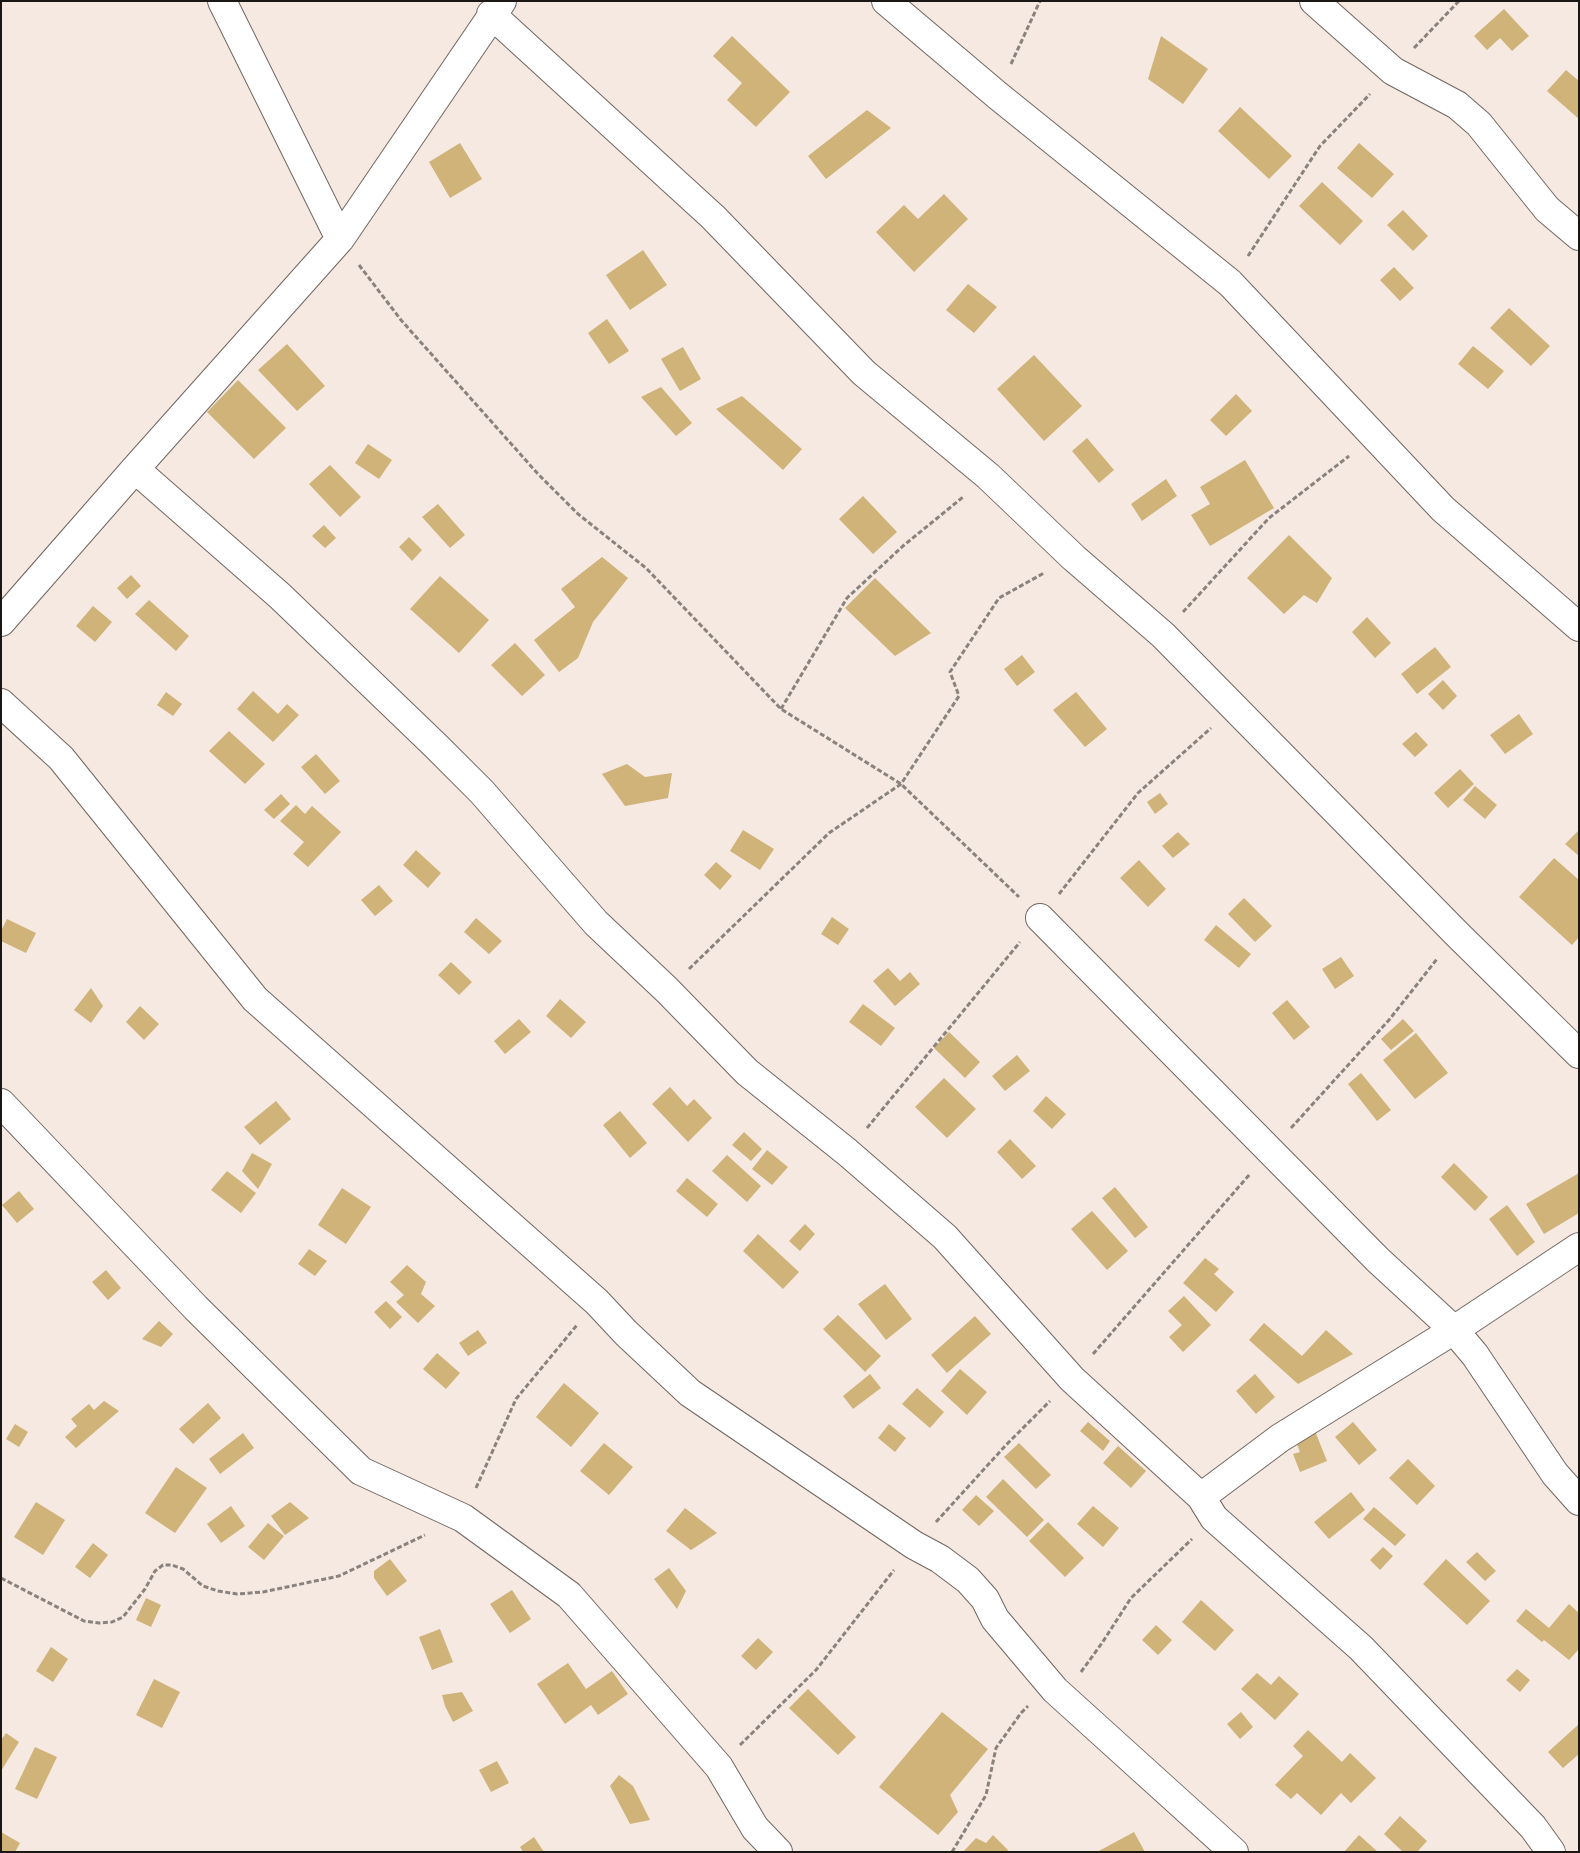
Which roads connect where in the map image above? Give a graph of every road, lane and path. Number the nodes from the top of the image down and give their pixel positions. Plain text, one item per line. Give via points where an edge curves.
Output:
1 (222, 1) edge
2 (886, 1) edge
3 (1040, 1) edge
4 (1314, 1) edge
5 (1459, 1) edge
6 (496, 8) edge
7 (1392, 71) junction
8 (997, 95) junction
9 (1579, 236) edge
10 (340, 239) junction
11 (1230, 283) junction
12 (1373, 437) junction
13 (135, 468) junction
14 (988, 476) junction
15 (1074, 558) junction
16 (1, 622) edge
17 (1579, 627) edge
18 (1163, 634) junction
19 (1, 703) edge
20 (1234, 707) junction
21 (781, 709) junction
22 (902, 784) junction
23 (1040, 918) junction
24 (668, 990) junction
25 (1579, 1054) edge
26 (1, 1103) edge
27 (847, 1152) junction
28 (1579, 1248) edge
29 (597, 1302) junction
30 (1454, 1330) junction
31 (1201, 1497) junction
32 (1579, 1501) edge
33 (462, 1518) junction
34 (1, 1578) edge
35 (778, 1852) edge
36 (1234, 1852) edge
37 (1552, 1852) edge

1 - 10 street
2 - 8 street
3 - 8 path
4 - 7 street
5 - 7 path
6 - 10 street
6 - 14 street via 713,217 864,372
7 - 9 street via 1457,105 1479,124 1547,210
7 - 11 path via 1320,146
8 - 11 street
10 - 13 street
10 - 21 path via 401,320 538,474 578,514 646,568
11 - 12 street
12 - 17 street via 1443,509
12 - 18 path via 1269,518
13 - 16 street
13 - 24 street via 280,596 436,746 482,792 596,923
14 - 15 street
14 - 21 path via 903,546 847,598
15 - 18 street
15 - 22 path via 999,598 950,672 960,696
18 - 20 street
19 - 29 street via 61,758 255,999
20 - 23 path via 1138,793
20 - 25 street
21 - 22 path
22 - 23 path
22 - 24 path via 829,832
23 - 27 path
23 - 30 street via 1378,1260
24 - 27 street via 747,1072
26 - 33 street via 196,1308 362,1472
27 - 31 street via 945,1237 1072,1379
28 - 30 street
29 - 33 path via 516,1398
29 - 36 street via 690,1393 914,1546 940,1558 968,1580 985,1599 994,1619 1055,1690
30 - 31 street via 1280,1438
30 - 32 street via 1475,1355 1555,1474
31 - 37 street via 1214,1518 1360,1648 1533,1827
33 - 34 path via 339,1576 263,1592 237,1594 218,1591 203,1586 183,1569 163,1565 155,1571 123,1617 112,1622 84,1621
33 - 35 street via 569,1595 719,1767 755,1828

